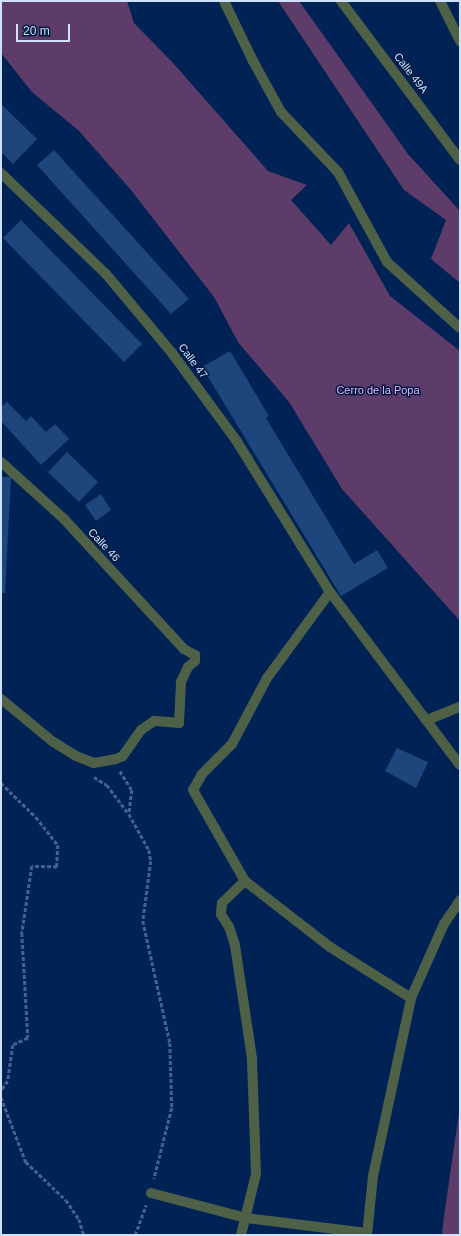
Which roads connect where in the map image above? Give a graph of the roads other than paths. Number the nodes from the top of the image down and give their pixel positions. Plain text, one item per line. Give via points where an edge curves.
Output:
1 (224, 1) edge
2 (341, 1) edge
3 (440, 1) edge
4 (460, 41) edge
5 (460, 160) edge
6 (1, 173) edge
7 (460, 328) edge
8 (1, 462) edge
9 (330, 592) junction
10 (1, 699) edge
11 (460, 707) edge
12 (427, 720) junction
13 (460, 765) edge
14 (245, 881) junction
15 (460, 900) edge
16 (411, 998) junction
17 (151, 1193) road end
18 (246, 1218) junction
19 (367, 1234) edge
20 (241, 1235) edge

1 - 7 street via 252,61 281,112 338,172 387,262
2 - 5 street, Calle 49A
3 - 4 street
6 - 9 street, Calle 47 via 106,274 172,353 236,440
8 - 10 street, Calle 46 via 64,519 184,650 195,655 195,661 188,667 181,682 179,723 154,721 141,730 123,756 116,759 94,763 76,756 52,741
9 - 12 street, Calle 47
9 - 14 street via 267,678 232,744 202,774 193,790
11 - 12 street
12 - 13 street, Calle 47
14 - 16 street via 330,947
14 - 18 street via 222,904 221,914 235,945 252,1058 256,1174
15 - 16 street via 444,924
16 - 19 street via 373,1176
17 - 18 street via 221,1214
18 - 19 street
18 - 20 street

